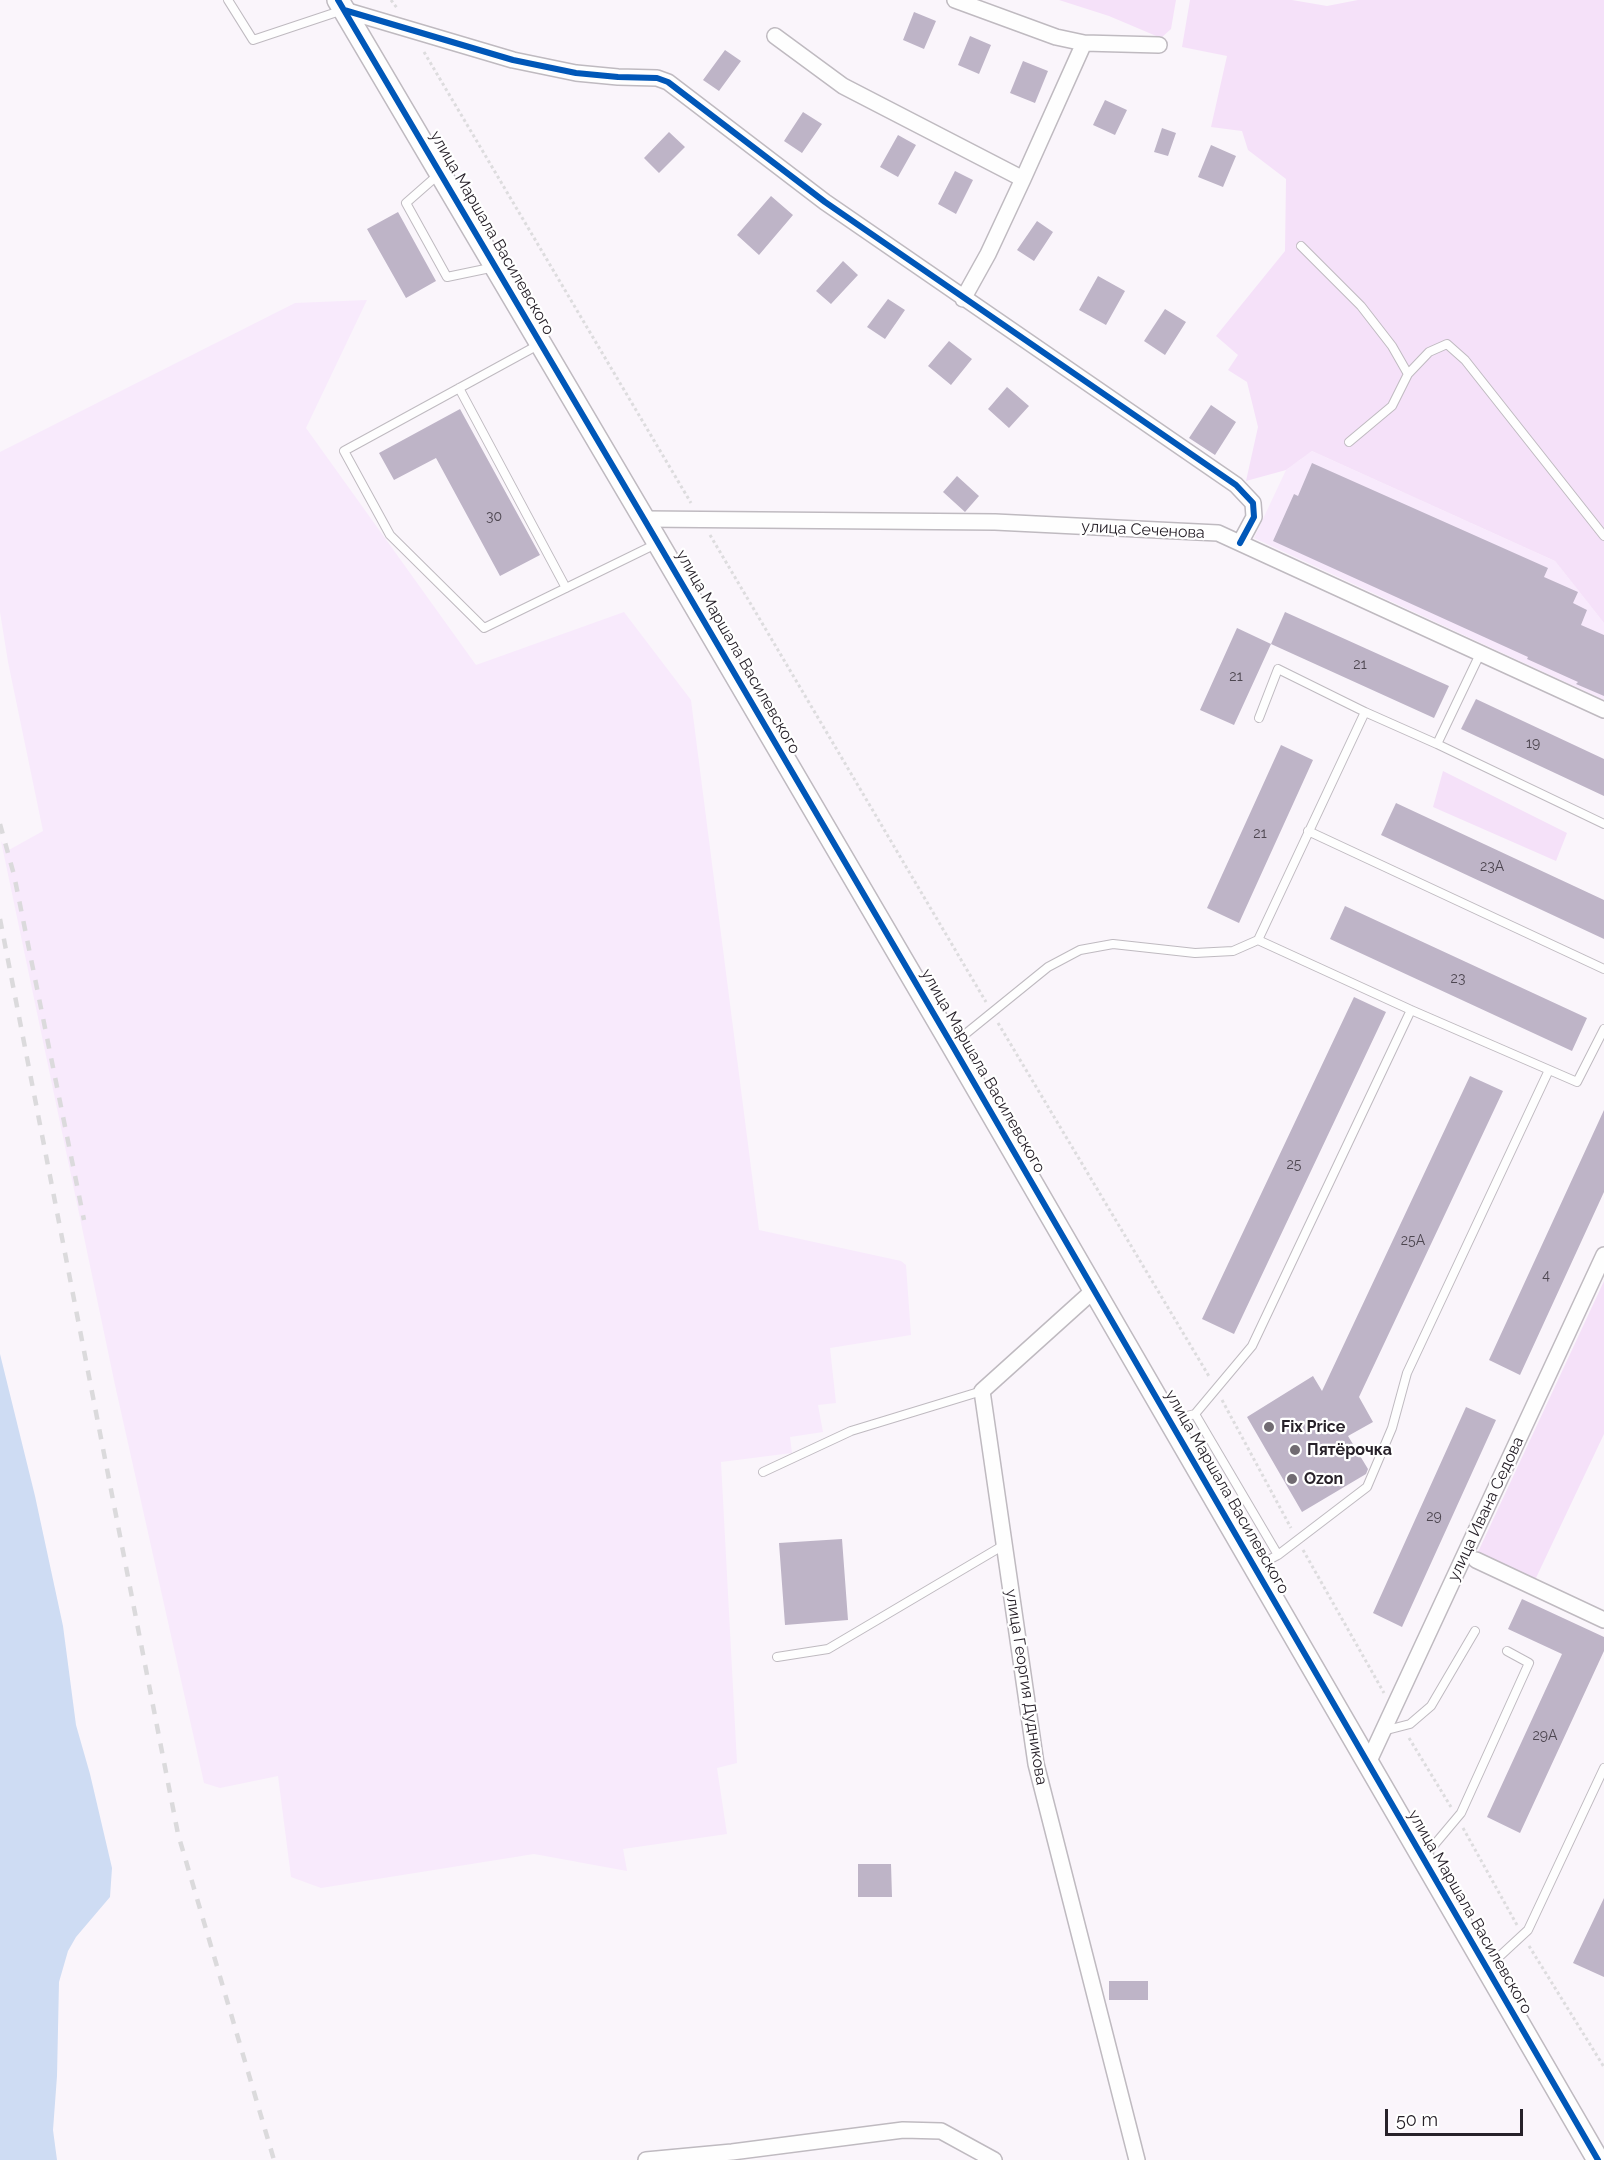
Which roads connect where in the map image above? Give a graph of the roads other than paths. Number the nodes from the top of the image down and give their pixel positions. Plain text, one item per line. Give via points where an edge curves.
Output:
1 (228, 0) edge
2 (955, 0) edge
3 (341, 5) edge
4 (775, 36) dead end
5 (1084, 43) junction
6 (1159, 45) dead end
7 (441, 172) junction
8 (1023, 179) junction
9 (1301, 246) dead end
10 (496, 267) junction
11 (963, 299) junction
12 (541, 343) junction
13 (1408, 374) junction
14 (459, 388) junction
15 (1349, 441) dead end
16 (644, 519) junction
17 (1604, 536) edge
18 (658, 543) junction
19 (1240, 543) junction
20 (566, 588) junction
21 (1480, 654) junction
22 (1604, 710) edge
23 (1365, 712) junction
24 (1258, 718) dead end
25 (1437, 744) junction
26 (1604, 824) edge
27 (1308, 831) junction
28 (1258, 940) junction
29 (1604, 969) edge
30 (1411, 1010) junction
31 (1604, 1029) edge
32 (951, 1045) junction
33 (1549, 1070) junction
34 (1604, 1255) edge
35 (1094, 1290) junction
36 (982, 1391) junction
37 (1196, 1414) junction
38 (1170, 1421) junction
39 (763, 1472) dead end
40 (1004, 1545) junction
41 (1278, 1555) junction
42 (1476, 1560) dead end
43 (1255, 1567) junction
44 (1604, 1620) edge
45 (1475, 1631) dead end
46 (1506, 1651) dead end
47 (777, 1657) dead end
48 (1382, 1732) junction
49 (1368, 1763) junction
50 (1604, 1768) edge
51 (1423, 1858) junction
52 (1487, 1968) junction
53 (1596, 2152) edge
54 (646, 2160) edge
55 (994, 2160) edge
56 (1137, 2160) edge

1 - 3 lane via 253,40
2 - 5 street via 1056,38
3 - 7 street, улица Маршала Василевского
3 - 11 street via 412,31 513,60 566,71 668,82 825,202
4 - 8 street via 843,86
5 - 6 street
5 - 8 street
7 - 10 street, улица Маршала Василевского
7 - 10 lane via 406,203 447,277
8 - 11 street
9 - 13 lane via 1361,306
10 - 12 street, улица Маршала Василевского
11 - 19 street via 1236,485 1253,503 1254,517
12 - 14 lane
12 - 16 street, улица Маршала Василевского
13 - 15 lane via 1392,406
13 - 17 lane via 1430,352 1447,344 1465,360
14 - 20 lane
14 - 20 lane via 344,451 390,535 484,628
16 - 18 street, улица Маршала Василевского
16 - 19 street, улица Сеченова via 995,522 1218,533
18 - 20 lane
18 - 32 street, улица Маршала Василевского
19 - 21 street, улица Сеченова
21 - 22 street, улица Сеченова
21 - 25 lane
23 - 24 lane via 1278,669
23 - 25 lane
23 - 27 lane
25 - 26 lane
27 - 28 lane
27 - 29 lane
28 - 30 lane
28 - 32 lane via 1233,951 1195,953 1113,944 1080,950 1048,967
30 - 33 lane
30 - 37 lane via 1252,1346
31 - 33 lane via 1577,1082
32 - 35 street, улица Маршала Василевского
33 - 41 lane via 1407,1373 1392,1428 1367,1487
34 - 48 street, улица Ивана Седова
35 - 36 street
35 - 38 street, улица Маршала Василевского
36 - 39 lane via 850,1431
36 - 40 street, улица Георгия Дудникова
37 - 38 lane
37 - 41 lane
38 - 43 street, улица Маршала Василевского
40 - 47 lane via 828,1649
40 - 56 street, улица Георгия Дудникова via 1036,1764
41 - 43 lane
42 - 44 street
43 - 49 street, улица Маршала Василевского
45 - 48 lane via 1431,1706 1410,1724
46 - 51 lane via 1529,1663 1457,1817
48 - 49 street, улица Ивана Седова
49 - 51 street, улица Маршала Василевского
50 - 52 lane via 1528,1930
51 - 52 street, улица Маршала Василевского
52 - 53 street, улица Маршала Василевского
54 - 55 street via 903,2130 941,2131

